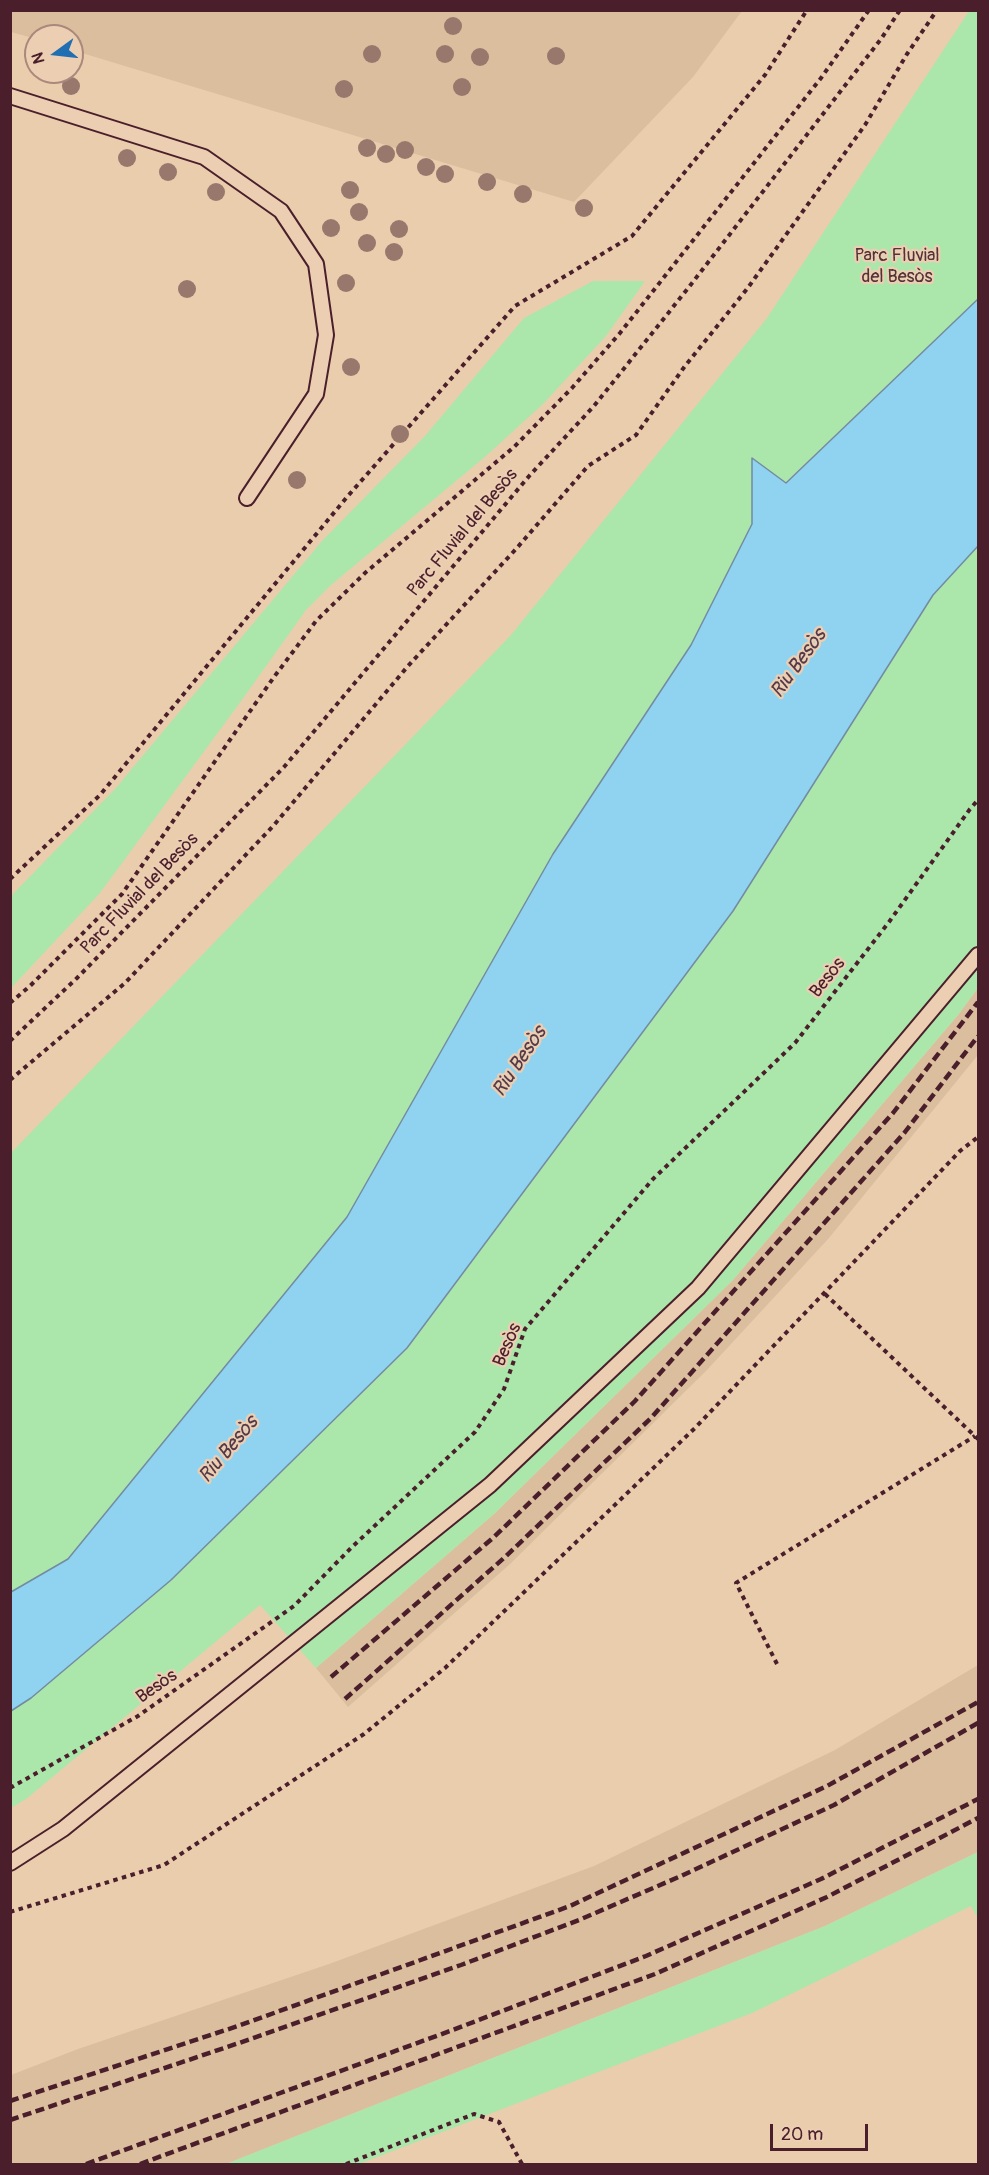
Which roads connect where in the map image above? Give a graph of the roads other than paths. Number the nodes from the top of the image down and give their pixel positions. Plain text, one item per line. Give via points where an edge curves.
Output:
1 (10, 96) edge
2 (247, 498) dead end
3 (978, 955) edge
4 (10, 1863) edge

1 - 2 lane via 204,157 281,211 316,264 326,335 316,394
3 - 4 lane via 698,1288 490,1485 63,1829

